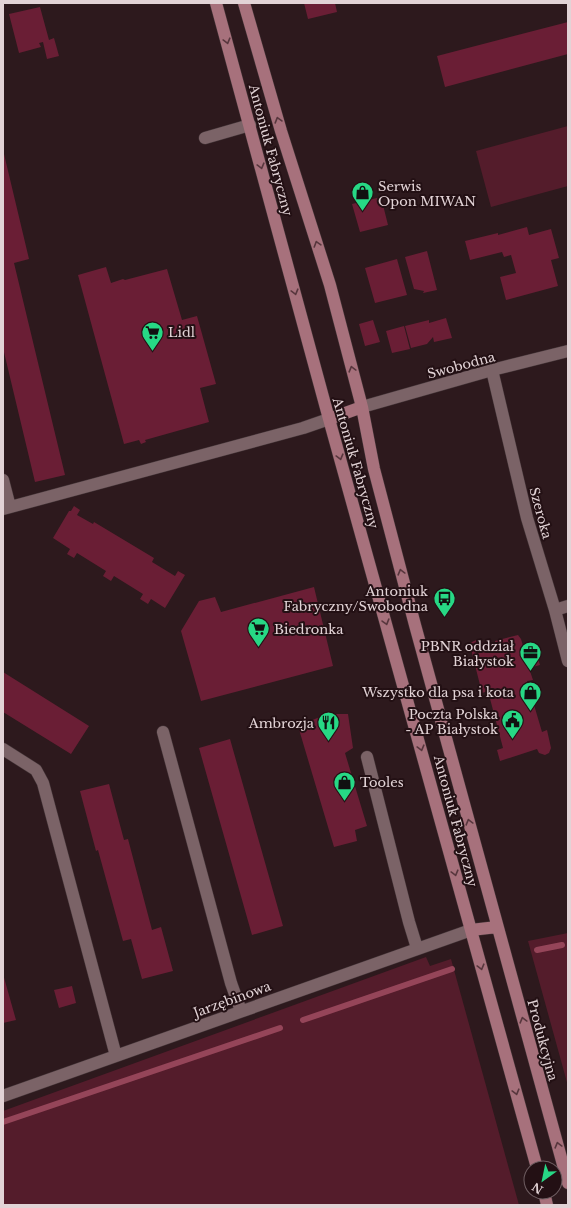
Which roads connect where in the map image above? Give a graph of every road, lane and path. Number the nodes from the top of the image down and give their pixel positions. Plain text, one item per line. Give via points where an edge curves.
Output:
1 (216, 3) edge
2 (244, 3) edge
3 (250, 125) junction
4 (206, 138) dead end
5 (568, 351) edge
6 (492, 370) junction
7 (362, 407) junction
8 (329, 419) junction
9 (3, 480) edge
10 (7, 508) edge
11 (568, 606) edge
12 (555, 610) junction
13 (568, 661) edge
14 (163, 732) dead end
15 (3, 749) edge
16 (367, 757) dead end
17 (497, 927) junction
18 (471, 930) junction
19 (417, 948) junction
20 (241, 1011) junction
21 (116, 1056) junction
22 (3, 1096) edge
23 (535, 1160) edge
24 (568, 1183) edge

1 -> 3 main road, Antoniuk Fabryczny
7 -> 2 main road, Antoniuk Fabryczny via 330,285
3 - 4 street
3 -> 8 main road, Antoniuk Fabryczny
5 - 6 street, Swobodna
6 - 7 street, Swobodna
6 - 12 street, Szeroka via 527,518
7 - 8 main road
17 -> 7 main road, Antoniuk Fabryczny via 376,477
8 - 10 street
8 -> 18 main road, Antoniuk Fabryczny
9 - 10 street
11 - 12 street
12 - 13 street, Szeroka
14 - 20 street via 231,983
15 - 21 street via 36,770 43,783
16 - 19 street
17 - 18 main road
24 -> 17 main road, Produkcyjna
18 - 19 street, Jarzębinowa
18 -> 23 main road
19 - 20 street, Jarzębinowa
20 - 21 street, Jarzębinowa
21 - 22 street, Jarzębinowa

